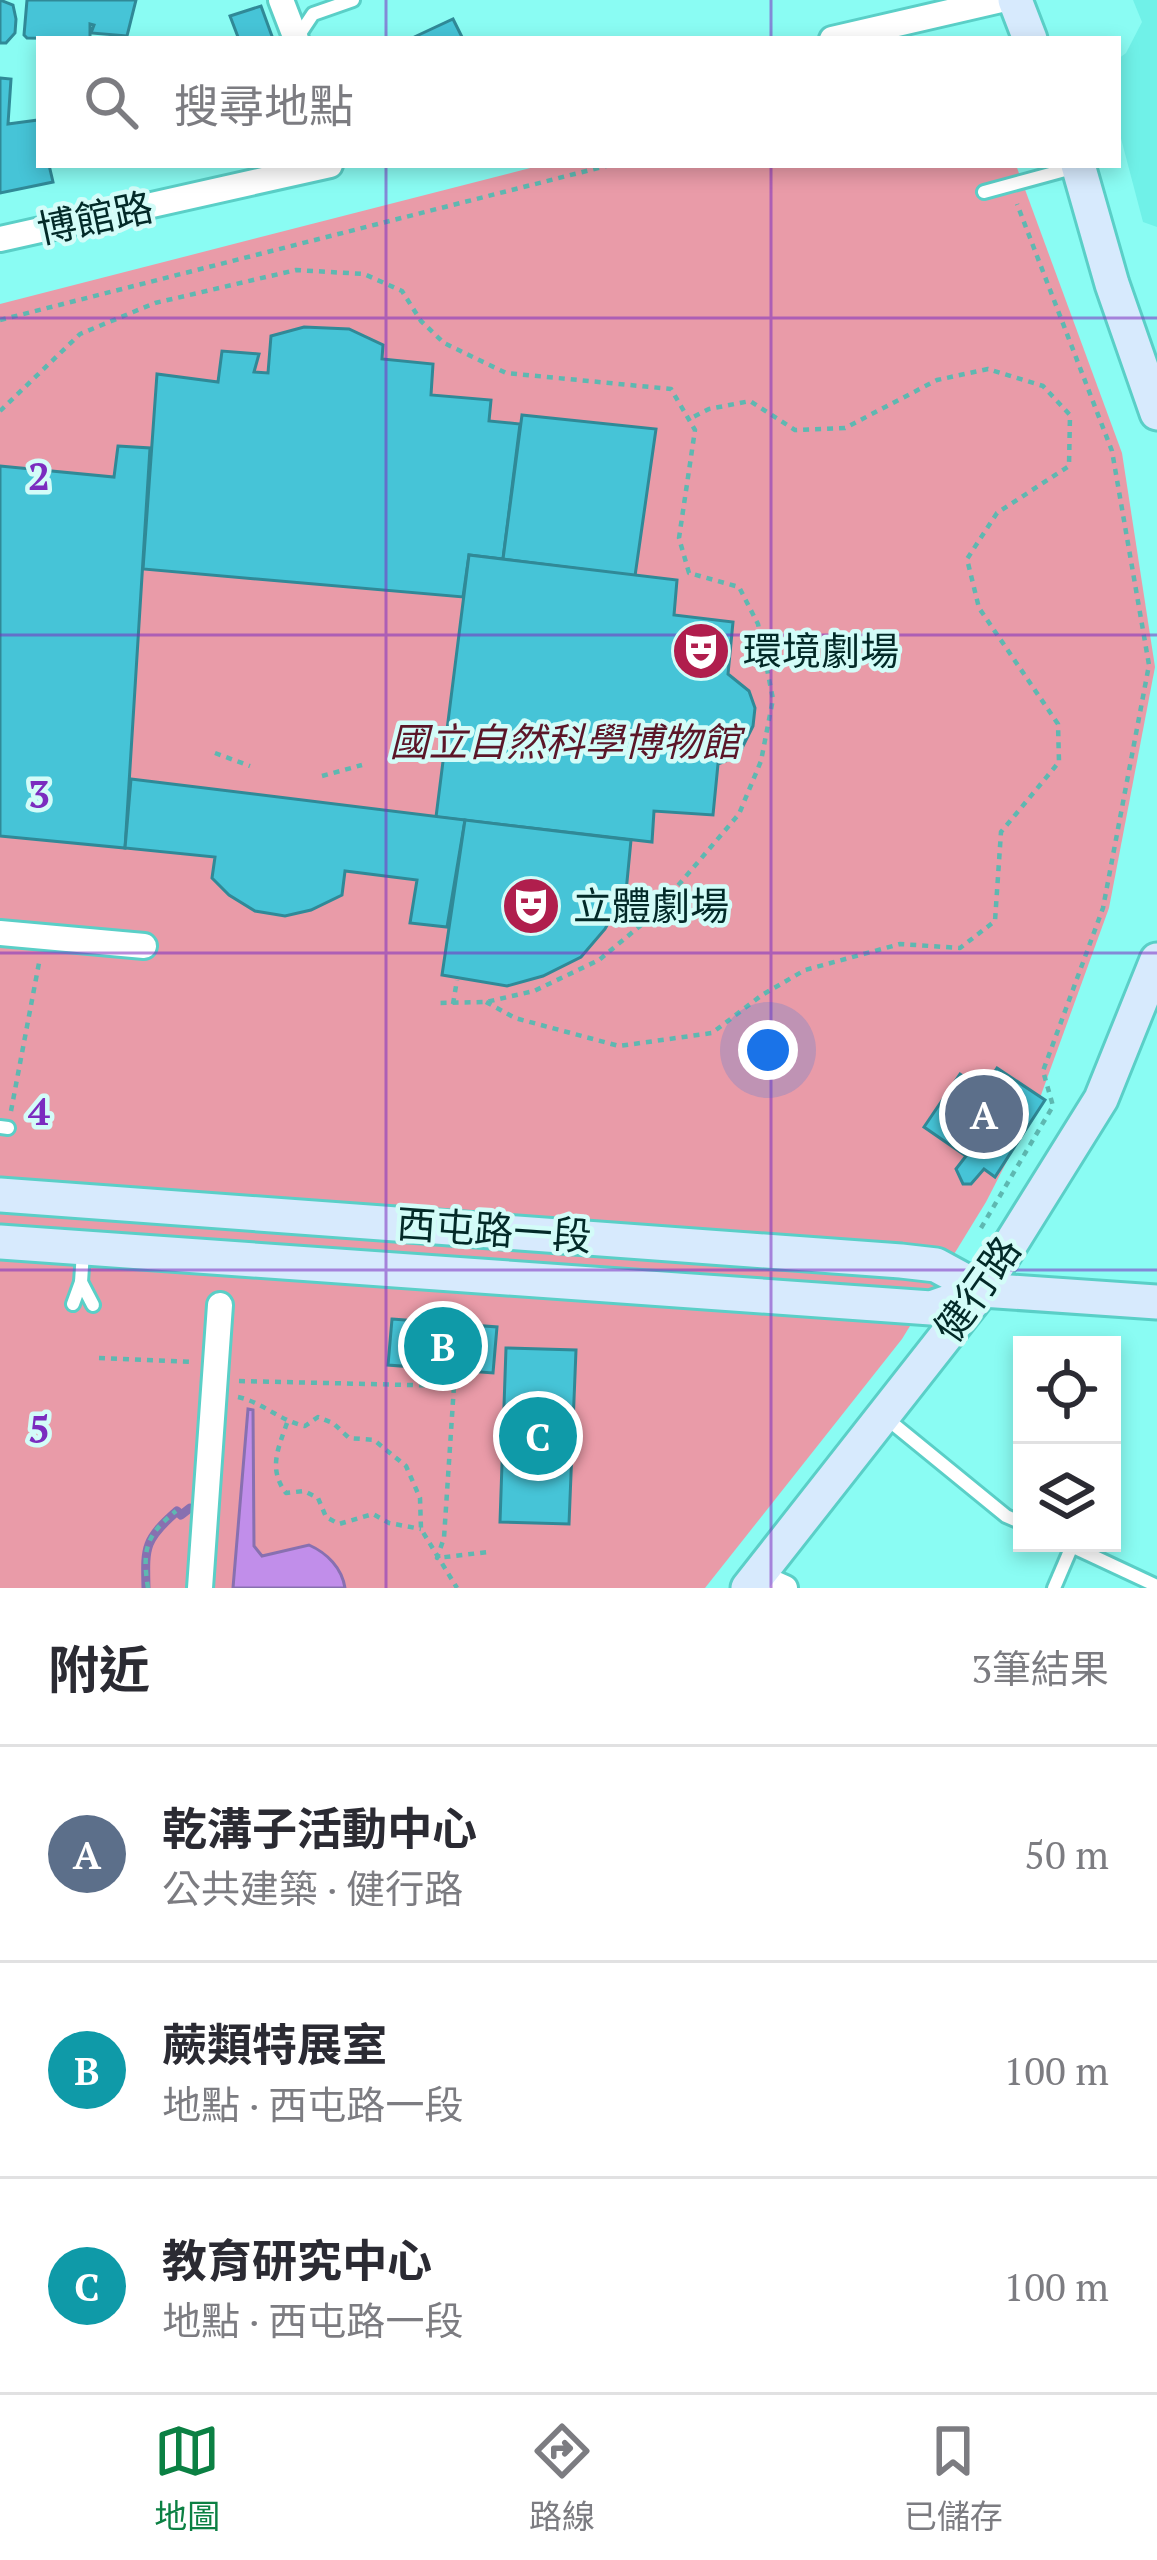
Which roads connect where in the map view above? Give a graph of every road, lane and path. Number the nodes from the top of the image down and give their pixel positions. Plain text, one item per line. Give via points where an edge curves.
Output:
1 (281, 0) edge
2 (353, 0) edge
3 (1001, 0) edge
4 (1015, 0) edge
5 (295, 36) edge
6 (298, 36) edge
7 (845, 36) edge
8 (1029, 36) edge
9 (317, 168) edge
10 (598, 168) edge
11 (1071, 168) edge
12 (1079, 168) edge
13 (1010, 185) junction
14 (984, 192) dead end
15 (0, 239) edge
16 (0, 320) edge
17 (1147, 349) edge
18 (0, 411) edge
19 (1157, 413) edge
20 (688, 419) junction
21 (215, 753) dead end
22 (362, 765) dead end
23 (250, 766) dead end
24 (322, 776) dead end
25 (0, 933) edge
26 (44, 937) junction
27 (144, 946) dead end
28 (1157, 960) edge
29 (457, 980) dead end
30 (486, 1002) junction
31 (440, 1003) dead end
32 (454, 1004) junction
33 (4, 1128) edge
34 (0, 1196) edge
35 (982, 1227) dead end
36 (0, 1242) edge
37 (82, 1265) junction
38 (982, 1290) junction
39 (1157, 1302) edge
40 (73, 1304) dead end
41 (93, 1305) dead end
42 (220, 1305) dead end
43 (99, 1358) dead end
44 (215, 1378) junction
45 (883, 1416) junction
46 (286, 1423) junction
47 (205, 1512) junction
48 (1013, 1519) edge
49 (421, 1529) junction
50 (488, 1552) dead end
51 (1065, 1552) edge
52 (1085, 1552) edge
53 (437, 1558) junction
54 (764, 1584) edge
55 (1157, 1586) edge
56 (148, 1588) edge
57 (200, 1588) edge
58 (457, 1588) edge
59 (1054, 1588) edge

1 - 5 street
2 - 6 lane via 313,14
3 - 7 street
4 - 8 street
9 - 15 street, 博館路
10 - 16 path
11 - 13 lane
12 - 17 street via 1112,284
13 - 14 lane
13 - 35 path via 1112,451 1149,665 1102,908 1043,1071 1053,1106
17 - 19 street
18 - 20 path via 80,334 154,303 296,270 364,274 403,291 444,343 506,373 671,389
20 - 30 path via 695,430 679,538 689,573 739,586 758,624 773,699 761,761 739,814 652,916 598,960 534,992
20 - 30 path via 750,401 794,430 845,428 937,380 988,369 1042,386 1070,415 1069,466 997,513 967,559 979,608 1058,724 1059,762 1001,832 995,921 960,948 900,944 805,970 712,1034 619,1046 515,1018
21 - 23 path
22 - 24 path
25 - 26 street
26 - 27 street
26 - 33 path
28 - 38 street, 健行路 via 1101,1099
29 - 32 path
30 - 32 path
31 - 32 path
34 - 38 street, 西屯路一段 via 901,1261 936,1265
36 - 37 street, 西屯路一段
37 - 38 street, 西屯路一段 via 931,1308
37 - 40 lane
37 - 41 lane
38 - 39 street, 西屯路一段
38 - 45 street, 健行路
42 - 44 street
43 - 44 path
44 - 46 path
44 - 47 street
44 - 53 path via 454,1386
45 - 48 lane
45 - 54 street, 健行路
46 - 49 path via 318,1418 390,1453 406,1466 420,1498
46 - 49 path via 275,1479 286,1492 318,1498 339,1524 374,1514
47 - 56 path via 176,1510 159,1527 144,1548
47 - 57 street
49 - 53 path
50 - 53 path
51 - 59 lane
52 - 55 lane
53 - 58 path

